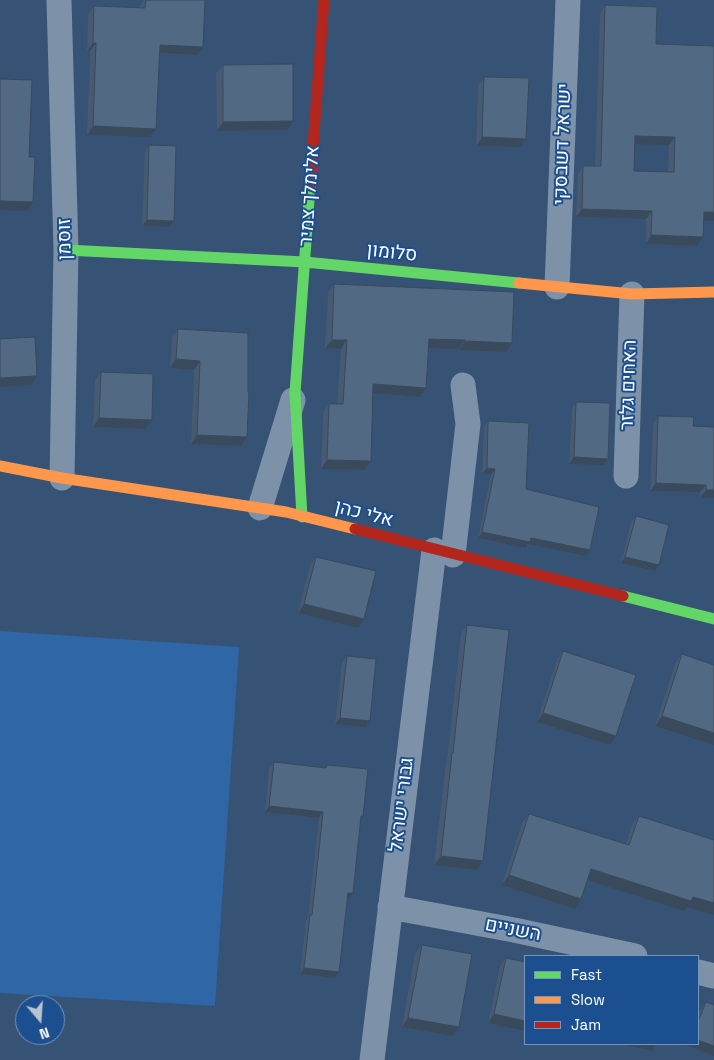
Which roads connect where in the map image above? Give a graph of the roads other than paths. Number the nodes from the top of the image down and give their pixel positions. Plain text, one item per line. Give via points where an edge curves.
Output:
1 (59, 0) edge
2 (324, 0) edge
3 (568, 0) edge
4 (66, 250) junction
5 (305, 262) junction
6 (557, 287) junction
7 (714, 292) edge
8 (632, 294) junction
9 (463, 385) dead end
10 (295, 393) junction
11 (0, 466) edge
12 (626, 476) dead end
13 (62, 478) junction
14 (260, 508) junction
15 (302, 517) junction
16 (443, 553) junction
17 (714, 619) edge
18 (390, 907) junction
19 (630, 955) edge
20 (699, 972) edge
21 (714, 976) edge
22 (372, 1060) edge

1 - 4 street, זוסמן
2 - 5 street, אלימלך צמיר
3 - 6 street, ישראל דשבסקי
4 - 5 street, סלומון
4 - 13 street, זוסמן
5 - 6 street, סלומון
5 - 10 street, אלימלך צמיר
6 - 8 street, סלומון
7 - 8 street, סלומון
8 - 12 street, האחים גלזר
9 - 16 street, גבורי ישראל via 468,424
10 - 14 street, אלימלך צמיר
10 - 15 street, אלימלך צמיר
11 - 13 street, אלי כהן
13 - 14 street, אלי כהן
14 - 15 street, אלי כהן
15 - 16 street, אלי כהן
16 - 17 street, אלי כהן
16 - 18 street, גבורי ישראל
18 - 19 street, השניים
18 - 22 street, גבורי ישראל
20 - 21 street

